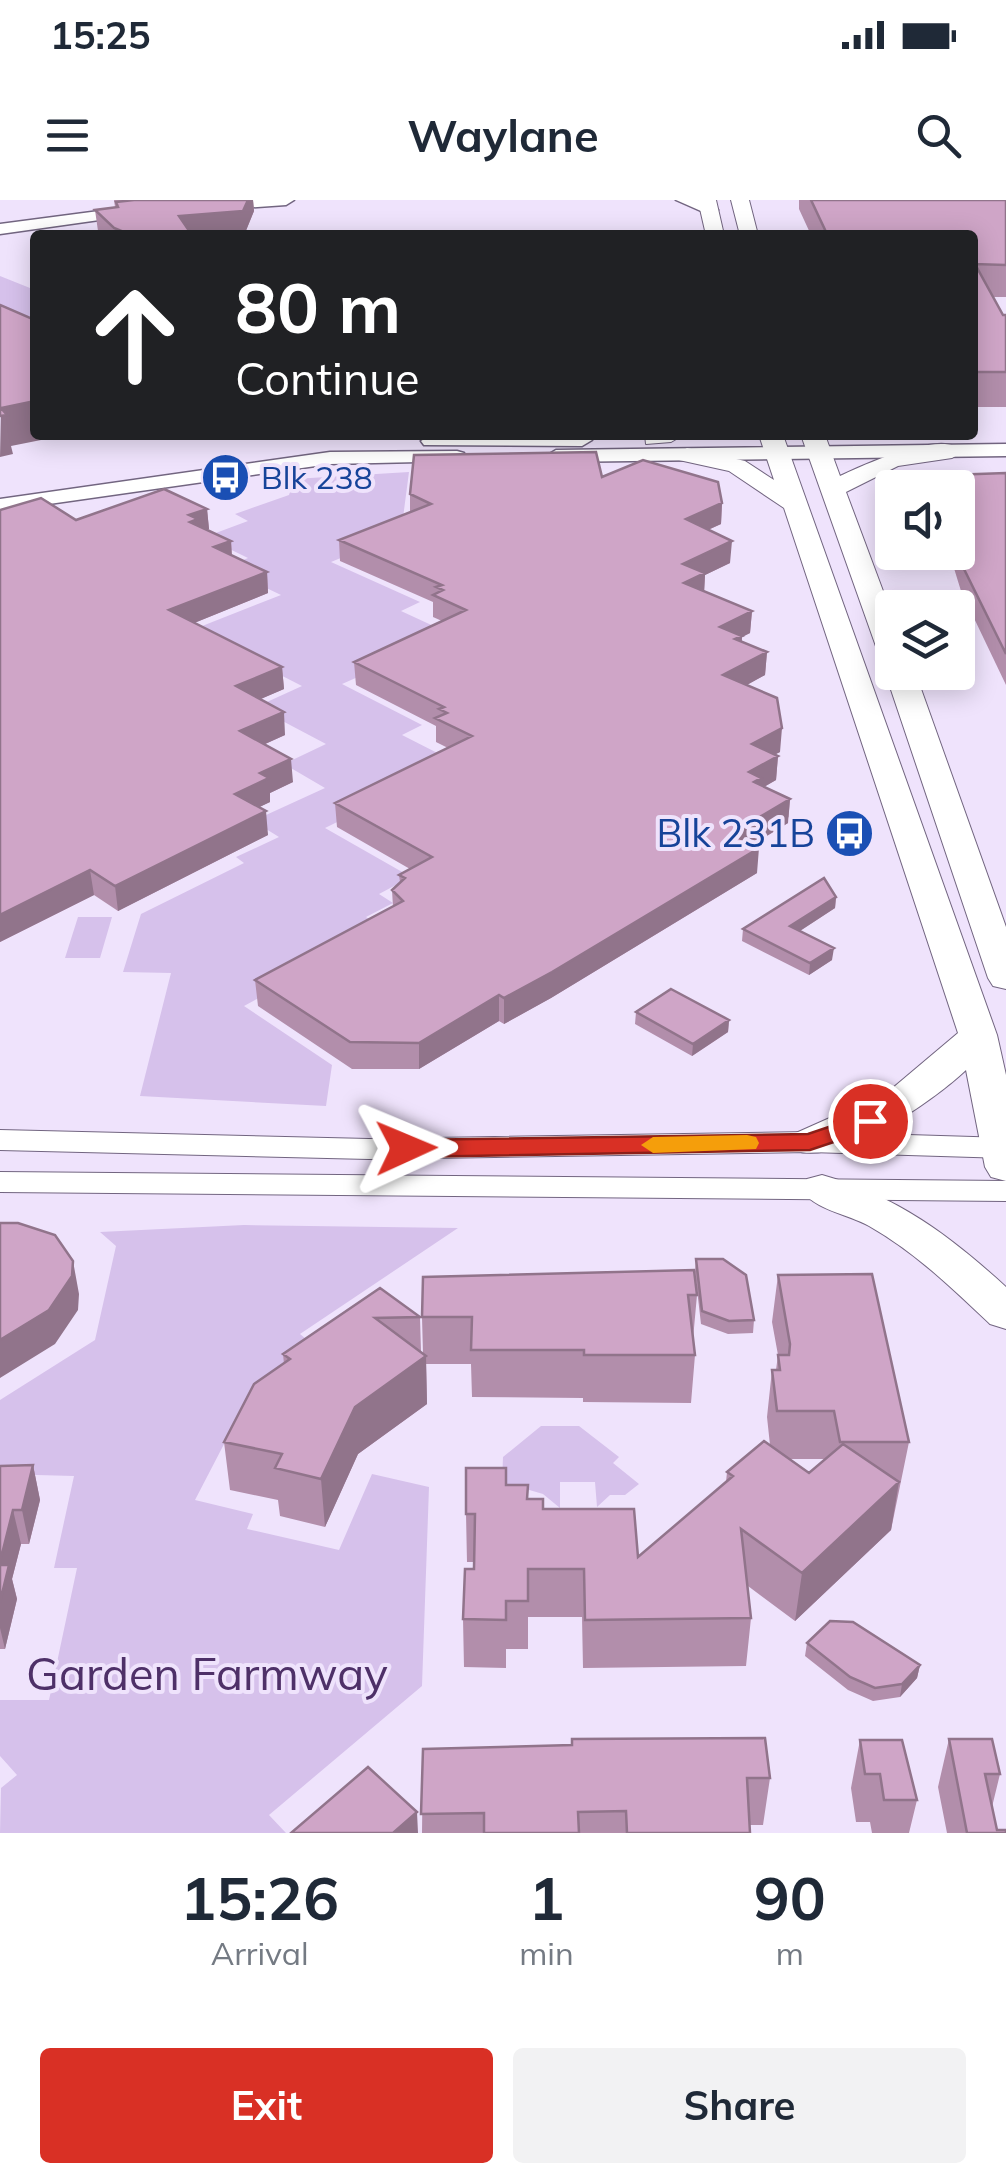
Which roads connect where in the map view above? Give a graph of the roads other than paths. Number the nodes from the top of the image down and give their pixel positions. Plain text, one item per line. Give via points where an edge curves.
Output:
1 (286, 200) edge
2 (684, 200) edge
3 (199, 202) edge
4 (744, 202) edge
5 (709, 205) edge
6 (154, 207) edge
7 (0, 226) edge
8 (714, 230) edge
9 (748, 230) edge
10 (978, 434) edge
11 (1006, 434) edge
12 (537, 440) edge
13 (729, 440) edge
14 (844, 440) edge
15 (773, 442) edge
16 (815, 442) edge
17 (1006, 450) edge
18 (952, 451) junction
19 (686, 455) junction
20 (178, 457) dead end
21 (122, 465) dead end
22 (0, 487) edge
23 (834, 489) junction
24 (792, 503) junction
25 (0, 505) edge
26 (875, 604) edge
27 (906, 690) edge
28 (1006, 978) edge
29 (978, 1034) junction
30 (0, 1140) edge
31 (64, 1142) junction
32 (810, 1142) junction
33 (1005, 1154) edge
34 (0, 1182) edge
35 (41, 1182) junction
36 (822, 1188) junction
37 (1006, 1191) edge
38 (1006, 1313) edge

1 - 3 street
2 - 5 street
4 - 9 main road
5 - 8 main road
6 - 7 street
10 - 11 street
12 - 20 street
13 - 15 street
14 - 16 street
15 - 16 street
15 - 19 street
15 - 24 main road
16 - 18 street
16 - 23 main road
17 - 18 street
18 - 23 main road via 892,460
19 - 24 main road via 736,466
19 - 25 street via 330,458
21 - 22 street
23 - 26 main road
24 - 29 main road
27 - 28 main road
29 - 32 main road via 945,1072 902,1102
29 - 33 main road
30 - 31 street
31 - 32 street via 369,1149
31 - 35 street via 78,1157 74,1167
32 - 33 street
34 - 35 street
35 - 36 street
36 - 37 street
36 - 38 main road via 932,1244

